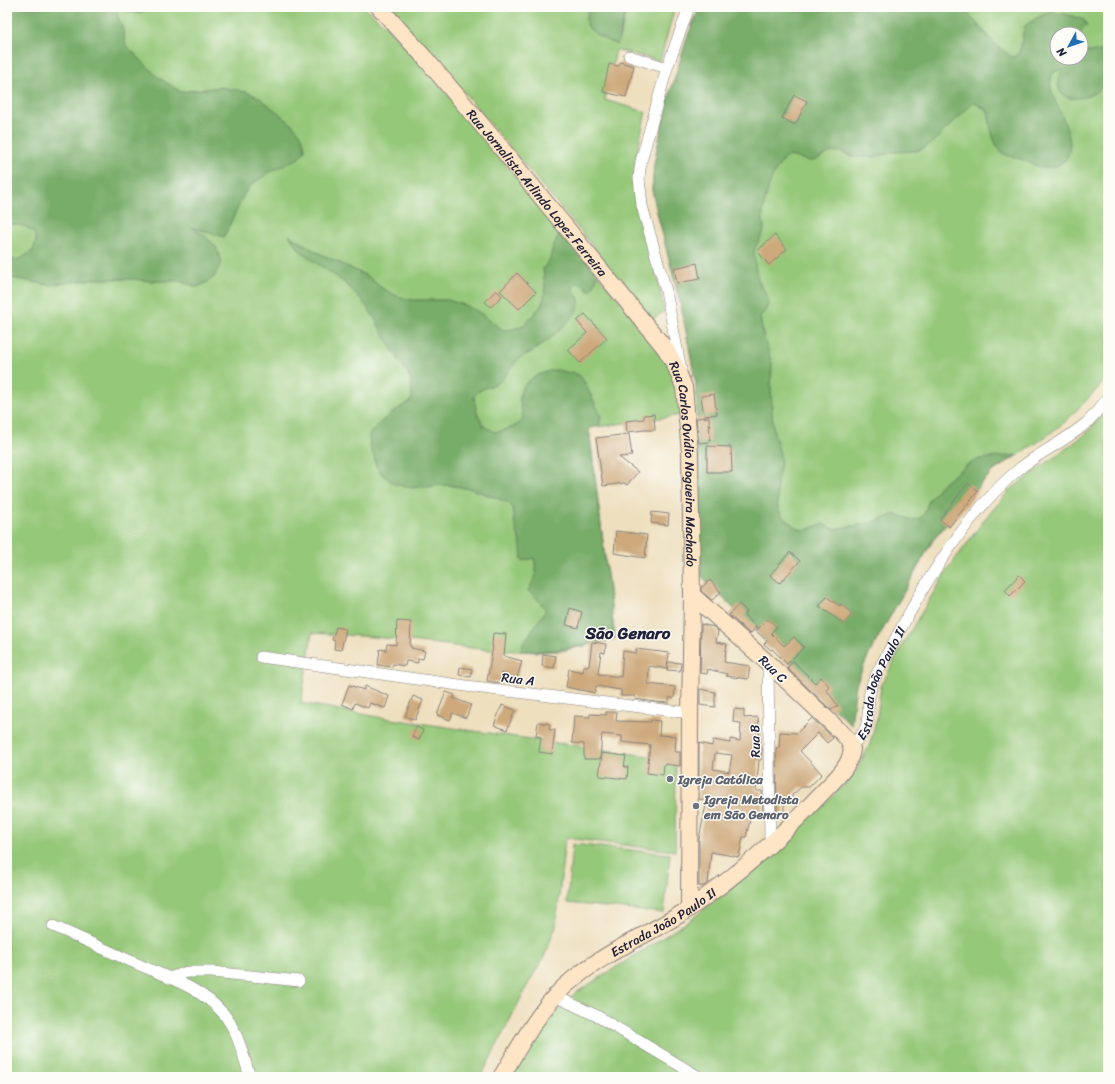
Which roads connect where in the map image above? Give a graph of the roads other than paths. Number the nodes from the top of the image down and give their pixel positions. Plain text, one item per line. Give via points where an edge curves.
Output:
1 (379, 7) edge
2 (689, 7) edge
3 (629, 56) dead end
4 (667, 68) junction
5 (684, 387) junction
6 (1108, 398) edge
7 (692, 595) junction
8 (261, 657) dead end
9 (768, 663) junction
10 (690, 713) junction
11 (851, 745) junction
12 (770, 843) junction
13 (689, 908) junction
14 (53, 926) dead end
15 (169, 978) junction
16 (299, 981) dead end
17 (555, 996) junction
18 (250, 1077) edge
19 (501, 1077) edge
20 (699, 1077) edge

1 - 5 street, Rua Jornalista Arlindo Lopez Ferreira via 497,143 665,348
2 - 4 street, Rua Carlos Ovídio Nogueira Machado
3 - 4 street
4 - 5 street, Rua Carlos Ovídio Nogueira Machado via 641,161 639,184 642,206 666,291
5 - 7 street, Rua Carlos Ovídio Nogueira Machado via 690,453
6 - 11 street, Estrada João Paulo II via 1085,424 1020,468 1004,482 963,530 930,579 878,671 871,689 867,725 860,739
7 - 9 street, Rua C
7 - 10 street, Rua Carlos Ovídio Nogueira Machado
8 - 10 street, Rua A via 466,686
9 - 11 street, Rua C via 843,734
9 - 12 street, Rua B
10 - 13 street, Rua Carlos Ovídio Nogueira Machado
11 - 12 street, Estrada João Paulo II via 852,754 841,772 810,806
12 - 13 street, Estrada João Paulo II via 716,890
13 - 17 street, Estrada João Paulo II via 593,965
14 - 15 street
15 - 16 street via 187,972 212,972
15 - 18 street via 198,992 223,1013 237,1037
17 - 19 street, Estrada João Paulo II via 539,1016
17 - 20 street via 597,1016

